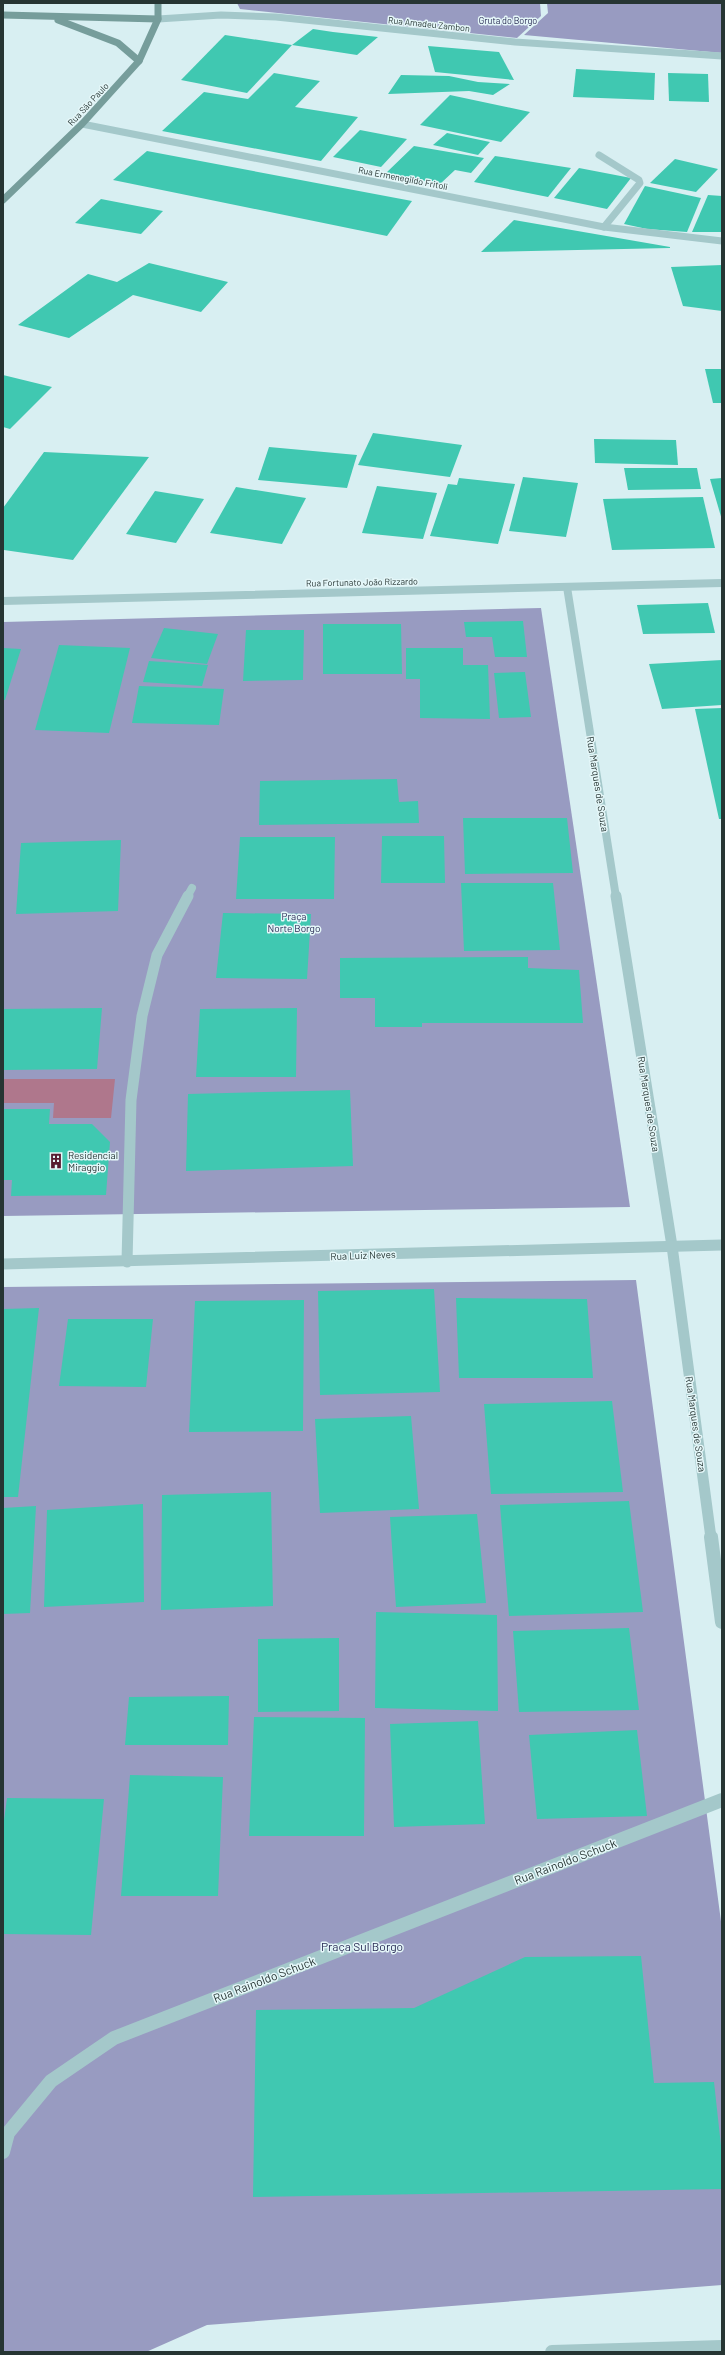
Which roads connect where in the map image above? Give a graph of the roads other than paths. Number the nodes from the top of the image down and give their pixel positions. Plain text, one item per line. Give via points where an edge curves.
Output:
1 (158, 3) edge
2 (3, 15) edge
3 (48, 17) junction
4 (158, 19) junction
5 (722, 56) edge
6 (139, 61) junction
7 (82, 124) junction
8 (599, 155) dead end
9 (3, 200) edge
10 (604, 227) junction
11 (722, 241) edge
12 (722, 583) edge
13 (567, 587) junction
14 (3, 601) edge
15 (192, 888) dead end
16 (722, 1245) edge
17 (672, 1246) junction
18 (127, 1262) junction
19 (3, 1264) edge
20 (722, 1622) edge
21 (722, 1800) edge
22 (3, 2152) edge
23 (722, 2347) edge
24 (552, 2352) edge

1 - 4 main road, Rua São Paulo
2 - 3 main road
3 - 4 main road
3 - 6 main road via 118,43
4 - 5 street, Rua Amadeu Zambon via 221,15 276,17 515,42
4 - 6 main road, Rua São Paulo
6 - 7 main road, Rua São Paulo
7 - 9 main road, Rua São Paulo
7 - 10 street, Rua Ermenegildo Fritoli
8 - 10 street via 640,182
10 - 11 street, Rua Ermenegildo Fritoli
12 - 13 street, Rua Fortunato João Rizzardo
13 - 14 street, Rua Fortunato João Rizzardo
13 - 17 street, Rua Marques de Souza
15 - 18 street via 157,955 142,1016 131,1100
16 - 17 street, Rua Luiz Neves
17 - 18 street, Rua Luiz Neves
17 - 20 street, Rua Marques de Souza
18 - 19 street, Rua Luiz Neves
21 - 22 street, Rua Rainoldo Schuck via 114,2038 51,2081 8,2133
23 - 24 street

